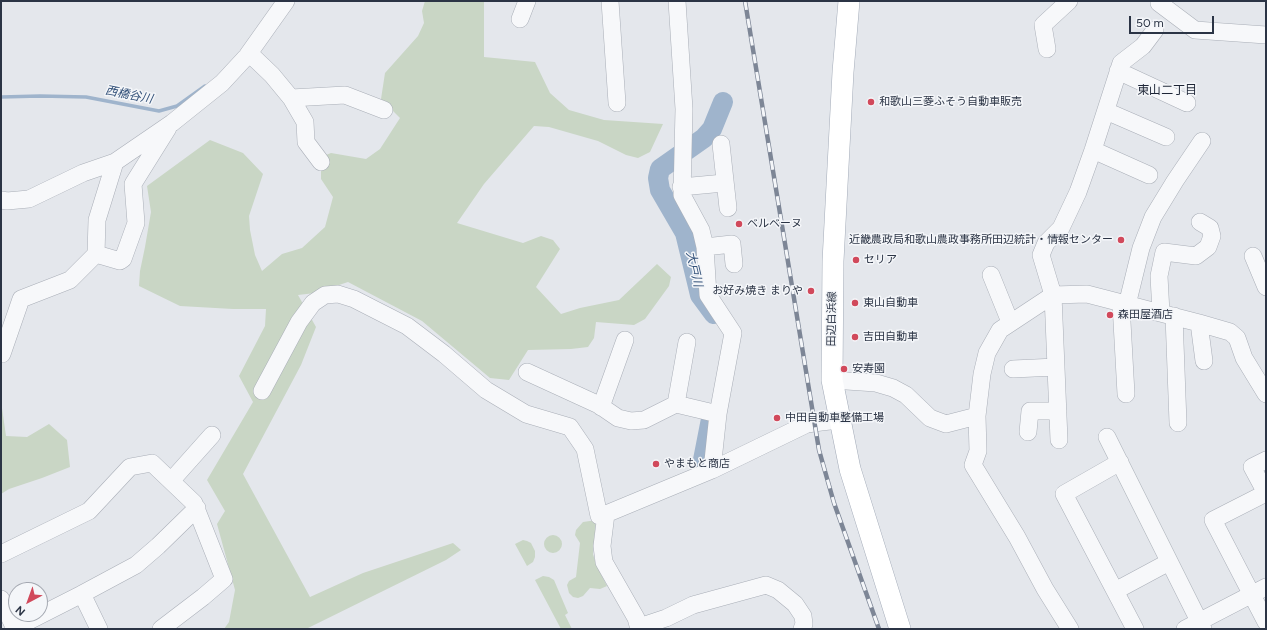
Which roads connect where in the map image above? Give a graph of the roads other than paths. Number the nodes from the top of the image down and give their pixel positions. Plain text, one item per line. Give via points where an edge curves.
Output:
1 (286, 1) edge
2 (527, 1) edge
3 (610, 1) edge
4 (677, 1) edge
5 (1069, 1) edge
6 (1159, 1) edge
7 (847, 3) edge
8 (520, 19) dead end
9 (1156, 30) dead end
10 (1266, 35) edge
11 (1047, 49) dead end
12 (249, 53) junction
13 (1118, 71) junction
14 (291, 98) junction
15 (617, 103) dead end
16 (1187, 103) dead end
17 (384, 110) dead end
18 (1106, 111) junction
19 (172, 122) junction
20 (1166, 137) dead end
21 (1202, 141) dead end
22 (721, 144) dead end
23 (1093, 150) junction
24 (115, 162) junction
25 (321, 162) dead end
26 (1149, 175) dead end
27 (724, 184) junction
28 (681, 187) junction
29 (1, 200) edge
30 (728, 208) dead end
31 (1200, 222) dead end
32 (705, 246) junction
33 (96, 254) junction
34 (1254, 256) dead end
35 (734, 264) dead end
36 (991, 274) dead end
37 (1266, 287) edge
38 (1053, 294) junction
39 (1124, 304) junction
40 (1167, 315) junction
41 (1010, 322) junction
42 (1198, 323) junction
43 (625, 340) dead end
44 (687, 342) dead end
45 (2, 354) dead end
46 (1204, 361) dead end
47 (1056, 367) junction
48 (1013, 369) dead end
49 (527, 372) dead end
50 (832, 380) junction
51 (262, 391) dead end
52 (1126, 394) dead end
53 (1266, 394) edge
54 (676, 404) junction
55 (601, 407) junction
56 (1058, 411) junction
57 (715, 413) junction
58 (977, 416) junction
59 (839, 420) junction
60 (1178, 423) dead end
61 (1028, 432) dead end
62 (212, 435) dead end
63 (1107, 437) dead end
64 (1059, 440) dead end
65 (1266, 460) edge
66 (1120, 462) junction
67 (712, 470) junction
68 (171, 481) junction
69 (196, 508) junction
70 (598, 516) dead end
71 (1, 554) edge
72 (1170, 562) junction
73 (1259, 590) edge
74 (1115, 591) junction
75 (82, 594) junction
76 (1, 599) edge
77 (1266, 622) edge
78 (637, 627) edge
79 (1196, 627) edge
80 (14, 629) edge
81 (100, 629) edge
82 (161, 629) edge
83 (802, 629) edge
84 (900, 629) edge
85 (1070, 629) edge
86 (1135, 629) edge

1 - 12 street
2 - 8 street
3 - 15 street
4 - 28 street via 684,109
5 - 11 street via 1043,25
6 - 10 street via 1159,4 1195,30
7 - 50 main road, 田辺白浜線 via 833,253
9 - 13 street via 1143,46 1121,63
12 - 14 street
12 - 19 street via 222,83
13 - 16 street
13 - 18 street
14 - 17 street via 345,95
14 - 25 street via 305,122 306,142
18 - 20 street
18 - 23 street
19 - 24 street
19 - 33 street via 133,184 136,223 123,259 120,261
21 - 39 street via 1153,217
22 - 27 street
23 - 26 street
23 - 38 street via 1066,219 1046,243 1041,255
24 - 29 street via 83,173 29,199
24 - 33 street via 97,220
27 - 28 street
27 - 30 street
28 - 32 street via 682,196 701,230
31 - 40 street via 1210,228 1212,236 1208,247 1196,256 1164,252 1159,276
32 - 35 street via 732,244
32 - 57 street via 708,295 734,333
33 - 45 street via 70,280 21,299
34 - 37 street
36 - 41 street
38 - 39 street via 1087,294
38 - 41 street
38 - 47 street
39 - 40 street
39 - 52 street
40 - 42 street
40 - 60 street
41 - 58 street via 1000,330 987,353
42 - 46 street
42 - 53 street via 1230,332 1237,338 1244,358
43 - 55 street
44 - 54 street
47 - 48 street
47 - 56 street
49 - 55 street
50 - 58 street via 876,383 893,388 906,395 930,418 946,424
50 - 59 main road, 田辺白浜線
51 - 70 street via 299,322 313,303 325,295 338,294 354,299 407,326 486,390 526,414 570,427 585,449
54 - 55 street via 644,420 631,421 618,418
54 - 57 street
56 - 61 street via 1030,411
56 - 64 street
57 - 67 street
58 - 85 street via 978,451 973,465
59 - 67 street via 807,424
59 - 84 main road, 田辺白浜線 via 850,469
62 - 68 street
63 - 66 street
65 - 73 street via 1252,467 1266,493 1213,520
66 - 72 street
66 - 74 street via 1064,494
67 - 78 street via 606,514 602,546 604,562
68 - 69 street
68 - 71 street via 152,463 130,467 89,511
69 - 75 street via 136,565
69 - 82 street via 224,579
72 - 74 street
72 - 79 street
73 - 77 street
73 - 79 street
74 - 86 street
75 - 80 street
75 - 81 street
76 - 80 street
78 - 83 street via 666,618 693,605 766,585 778,590 795,604 803,616

